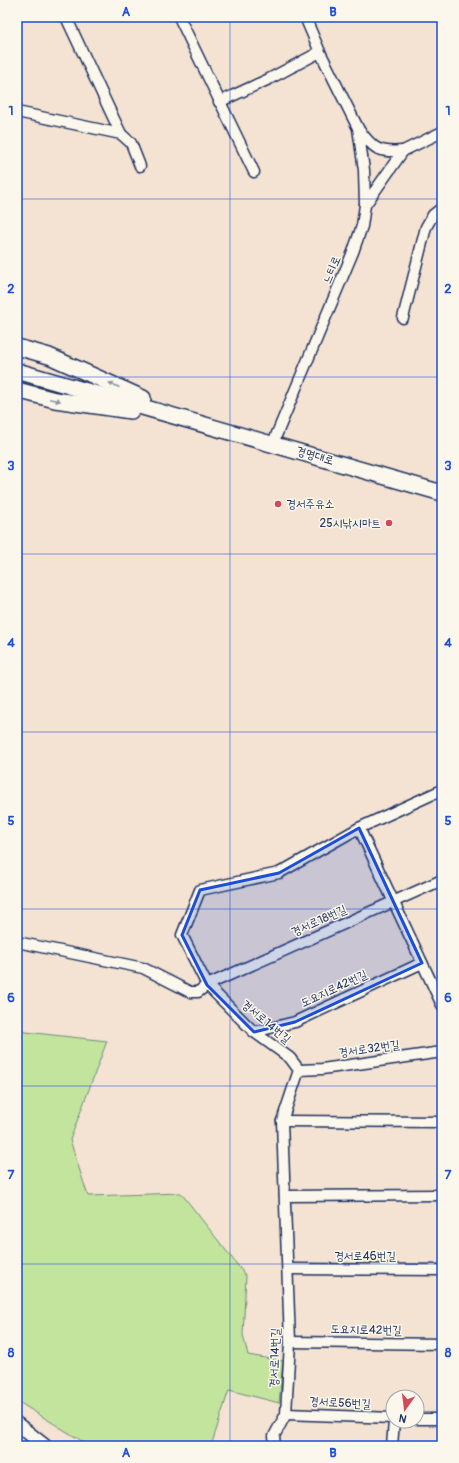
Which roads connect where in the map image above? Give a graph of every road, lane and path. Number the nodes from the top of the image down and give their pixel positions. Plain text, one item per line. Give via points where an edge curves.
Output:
1 (66, 17) edge
2 (179, 17) edge
3 (305, 17) edge
4 (320, 52) junction
5 (219, 102) junction
6 (17, 112) edge
7 (358, 128) junction
8 (442, 132) edge
9 (121, 134) junction
10 (403, 151) junction
11 (140, 166) dead end
12 (254, 172) dead end
13 (365, 205) junction
14 (442, 208) edge
15 (403, 318) dead end
16 (17, 347) edge
17 (17, 371) edge
18 (17, 390) edge
19 (187, 418) junction
20 (273, 444) junction
21 (442, 493) edge
22 (442, 790) edge
23 (359, 828) junction
24 (442, 880) edge
25 (393, 902) junction
26 (17, 942) edge
27 (422, 963) junction
28 (207, 985) junction
29 (442, 1005) edge
30 (254, 1032) junction
31 (442, 1052) edge
32 (299, 1070) junction
33 (282, 1121) junction
34 (442, 1122) edge
35 (442, 1195) edge
36 (285, 1196) junction
37 (288, 1269) junction
38 (442, 1270) edge
39 (290, 1342) junction
40 (442, 1344) edge
41 (286, 1414) junction
42 (425, 1419) edge
43 (442, 1419) edge
44 (385, 1420) edge
45 (17, 1424) edge
46 (393, 1429) edge
47 (45, 1446) edge
48 (275, 1446) edge
49 (392, 1446) edge

1 - 9 street
2 - 5 street
3 - 4 street
4 - 5 street
4 - 7 street
5 - 12 street
6 - 9 street
7 - 10 street via 375,149 385,152
7 - 13 street via 364,170
8 - 10 street, 느티로
9 - 11 street via 131,143
10 - 13 street, 느티로
13 - 20 street, 느티로 via 362,226 353,252
14 - 15 street via 433,215 426,227
19 -> 16 main road, 경명대로 via 49,356
17 - 19 main road, 경명대로
18 -> 19 main road, 경명대로 via 55,400
19 - 20 main road, 경명대로
20 - 21 main road, 경명대로
22 - 23 street, 경서로14번길
23 - 25 street
23 - 28 street, 경서로14번길 via 279,872 200,890 182,935
24 - 25 street, 경서로18번길
25 - 27 street
25 - 28 street, 경서로18번길
26 - 28 street, 경서로18번길 via 143,968 190,992 198,992
27 - 29 street
27 - 30 street, 도요지로42번길 via 295,1022
28 - 30 street, 경서로14번길
30 - 32 street, 경서로14번길 via 290,1058
31 - 32 street, 경서로32번길
32 - 33 street, 경서로14번길
33 - 34 street
33 - 36 street, 경서로14번길
35 - 36 street
36 - 37 street, 경서로14번길
37 - 38 street, 경서로46번길
37 - 39 street, 경서로14번길
39 - 40 street, 도요지로42번길
39 - 41 street, 경서로14번길
41 - 44 street, 경서로56번길
41 - 48 street, 경서로14번길 via 274,1436
42 - 43 street
45 - 47 street
46 - 49 street, 경서로56번길

